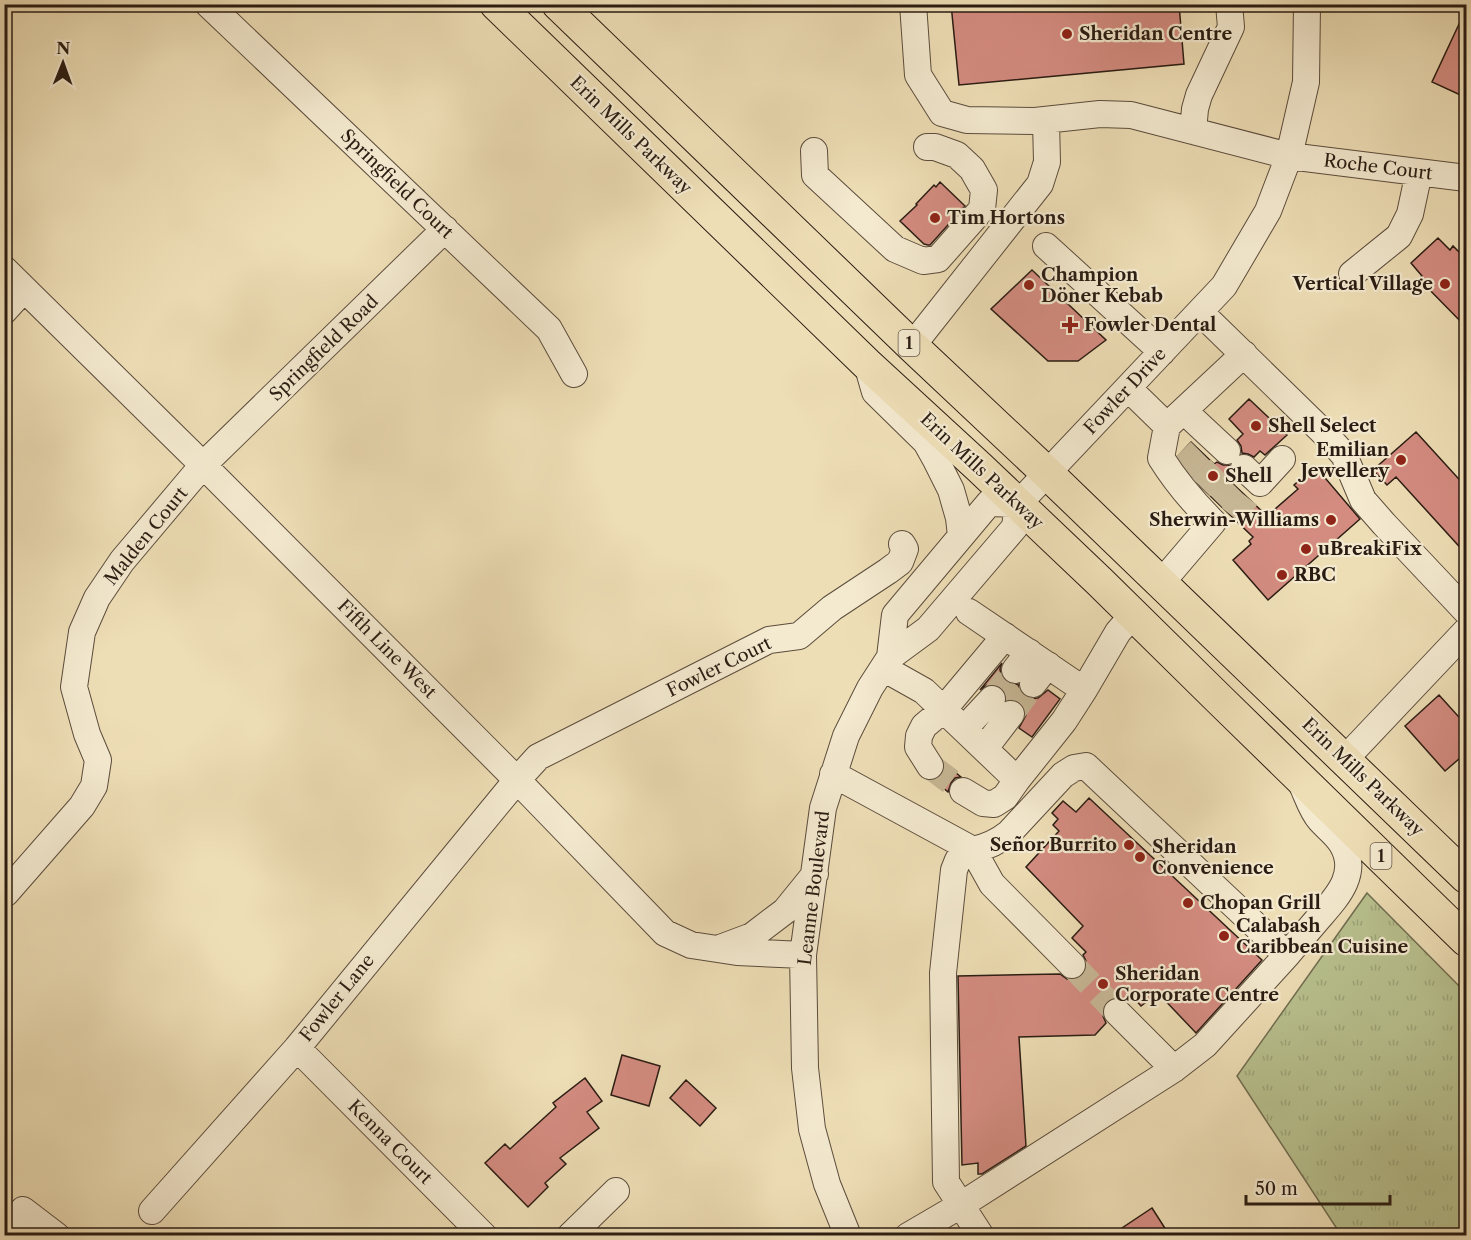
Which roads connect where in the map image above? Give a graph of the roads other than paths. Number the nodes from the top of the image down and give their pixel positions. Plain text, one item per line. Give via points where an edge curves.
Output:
1 (208, 4) edge
2 (496, 4) edge
3 (558, 4) edge
4 (914, 4) edge
5 (1229, 4) edge
6 (1307, 4) edge
7 (1046, 121) junction
8 (1193, 131) junction
9 (927, 147) dead end
10 (814, 151) dead end
11 (1289, 156) junction
12 (1419, 172) junction
13 (1467, 178) edge
14 (445, 230) junction
15 (1046, 246) dead end
16 (4, 269) edge
17 (1352, 274) dead end
18 (24, 289) junction
19 (4, 311) edge
20 (1200, 312) junction
21 (912, 346) junction
22 (1162, 352) junction
23 (1244, 354) junction
24 (867, 364) junction
25 (574, 374) dead end
26 (1128, 388) junction
27 (1175, 418) junction
28 (1282, 459) dead end
29 (203, 465) junction
30 (1047, 473) junction
31 (1223, 484) junction
32 (1018, 504) junction
33 (961, 536) junction
34 (902, 543) dead end
35 (1161, 583) junction
36 (1467, 611) edge
37 (969, 612) dead end
38 (1133, 615) junction
39 (1467, 631) edge
40 (1005, 636) junction
41 (887, 662) junction
42 (1084, 690) junction
43 (943, 710) junction
44 (964, 729) junction
45 (985, 748) junction
46 (1345, 759) junction
47 (930, 766) tunnel mouth
48 (1295, 772) junction
49 (833, 774) junction
50 (517, 780) junction
51 (1017, 780) junction
52 (963, 791) tunnel mouth
53 (973, 850) junction
54 (815, 874) junction
55 (1467, 877) edge
56 (4, 893) edge
57 (1467, 940) edge
58 (717, 949) junction
59 (803, 955) junction
60 (1287, 955) junction
61 (1072, 965) tunnel mouth
62 (1117, 1012) tunnel mouth
63 (297, 1048) junction
64 (1174, 1069) junction
65 (616, 1191) dead end
66 (961, 1205) junction
67 (152, 1211) dead end
68 (4, 1232) edge
69 (57, 1236) edge
70 (484, 1236) edge
71 (570, 1236) edge
72 (848, 1236) edge
73 (908, 1236) edge
74 (981, 1236) edge

1 - 14 street, Springfield Court
2 - 24 main road, Erin Mills Parkway / 1
3 - 21 main road, Erin Mills Parkway / 1
4 - 7 street, Roche Court via 918,75 942,113 968,120
5 - 8 street via 1231,27 1199,95
6 - 11 street, Fowler Drive via 1306,82
7 - 8 street, Roche Court via 1100,114 1131,115
7 - 21 street via 1047,162 1040,184
8 - 11 street, Roche Court
9 - 10 street via 957,156 972,169 984,190 982,209 938,259 923,261 896,249 815,175
11 - 12 street, Roche Court
11 - 20 street, Fowler Drive via 1268,211 1224,286
12 - 13 street, Roche Court
12 - 17 street via 1410,214 1399,237
14 - 25 street, Springfield Court via 549,329
14 - 29 street, Springfield Road
15 - 22 street
16 - 18 street, Fifth Line West
18 - 19 street
18 - 29 street, Fifth Line West
20 - 22 street, Fowler Drive
20 - 23 street
21 - 30 main road, Erin Mills Parkway / 1
22 - 26 street, Fowler Drive
23 - 27 street
23 - 36 street via 1344,455 1363,500
24 - 32 main road, Erin Mills Parkway / 1
24 - 33 street via 875,392 926,442 936,460 951,490
26 - 27 street
26 - 30 street, Fowler Drive
27 - 31 street
27 - 31 street via 1161,458 1178,473
28 - 31 street
29 - 50 street, Fifth Line West
29 - 56 street, Malden Court via 122,561 97,598 82,632 74,687 98,760 94,786 82,806
30 - 32 street, Fowler Drive
30 - 35 main road, Erin Mills Parkway / 1
31 - 35 street
32 - 33 street, Leanne Boulevard via 989,503
32 - 38 main road, Erin Mills Parkway / 1
32 - 41 street, Leanne Boulevard via 1015,527 928,628
33 - 41 street, Leanne Boulevard via 895,615
34 - 50 street, Fowler Court via 905,549 900,562 832,608 799,636 769,640 538,757
35 - 46 main road, Erin Mills Parkway / 1
37 - 40 street
38 - 42 street
38 - 48 main road, Erin Mills Parkway / 1
39 - 46 street
40 - 42 street via 1031,668
40 - 43 street
41 - 43 street
41 - 49 street, Leanne Boulevard via 846,736
42 - 51 street
43 - 44 street
43 - 47 street via 924,726 919,736 918,747
44 - 45 street
44 - 45 street via 1001,706
45 - 51 street
46 - 55 main road, Erin Mills Parkway / 1
48 - 57 main road, Erin Mills Parkway / 1
48 - 60 street via 1318,818 1346,851 1348,872 1338,897
49 - 53 street
49 - 54 street, Leanne Boulevard via 823,808
50 - 58 street, Fifth Line West via 665,933 691,945
50 - 63 street, Fowler Lane
51 - 52 street via 1005,797 994,804 983,803
53 - 60 street via 1009,833 1063,775 1086,766
53 - 61 street via 992,884
53 - 66 street via 958,860 954,870 943,973 946,1182
54 - 58 street via 779,915 752,936
54 - 59 street, Leanne Boulevard
58 - 59 street, Fifth Line West
59 - 72 street, Leanne Boulevard via 805,1068 812,1129 827,1184
60 - 64 street via 1205,1044
62 - 64 street
63 - 67 street, Fowler Lane
63 - 70 street, Kenna Court
64 - 66 street
65 - 71 street
66 - 73 street
66 - 74 street
68 - 69 street via 23,1210

